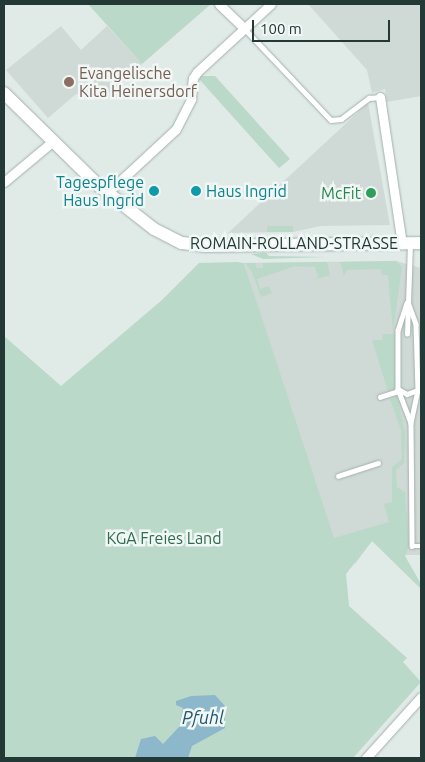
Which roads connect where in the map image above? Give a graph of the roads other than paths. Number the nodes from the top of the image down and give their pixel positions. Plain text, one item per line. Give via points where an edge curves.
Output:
1 (218, 4) edge
2 (271, 4) edge
3 (245, 29) junction
4 (4, 93) edge
5 (380, 97) joint
6 (53, 141) junction
7 (4, 182) edge
8 (108, 193) junction
9 (411, 243) edge
10 (408, 302) junction
11 (407, 334) dead end
12 (399, 390) junction
13 (418, 390) junction
14 (380, 397) dead end
15 (411, 423) junction
16 (378, 463) dead end
17 (338, 476) dead end
18 (421, 546) edge
19 (421, 698) edge
20 (366, 758) edge

1 - 3 street
2 - 3 street
3 - 5 lane via 331,120 341,119 369,98
3 - 8 street via 193,78 191,99 172,135
4 - 6 main road, ROMAIN-ROLLAND-STRASSE
5 - 9 street
6 - 7 street
6 - 8 main road, ROMAIN-ROLLAND-STRASSE
8 - 9 main road, ROMAIN-ROLLAND-STRASSE via 161,234 191,245
9 - 10 lane
10 - 11 lane
10 - 12 lane via 398,330
10 - 13 lane via 416,324
12 - 13 lane via 407,394
12 - 14 lane
12 - 15 lane
13 - 15 lane
15 - 18 lane via 412,546
16 - 17 lane
19 - 20 street

